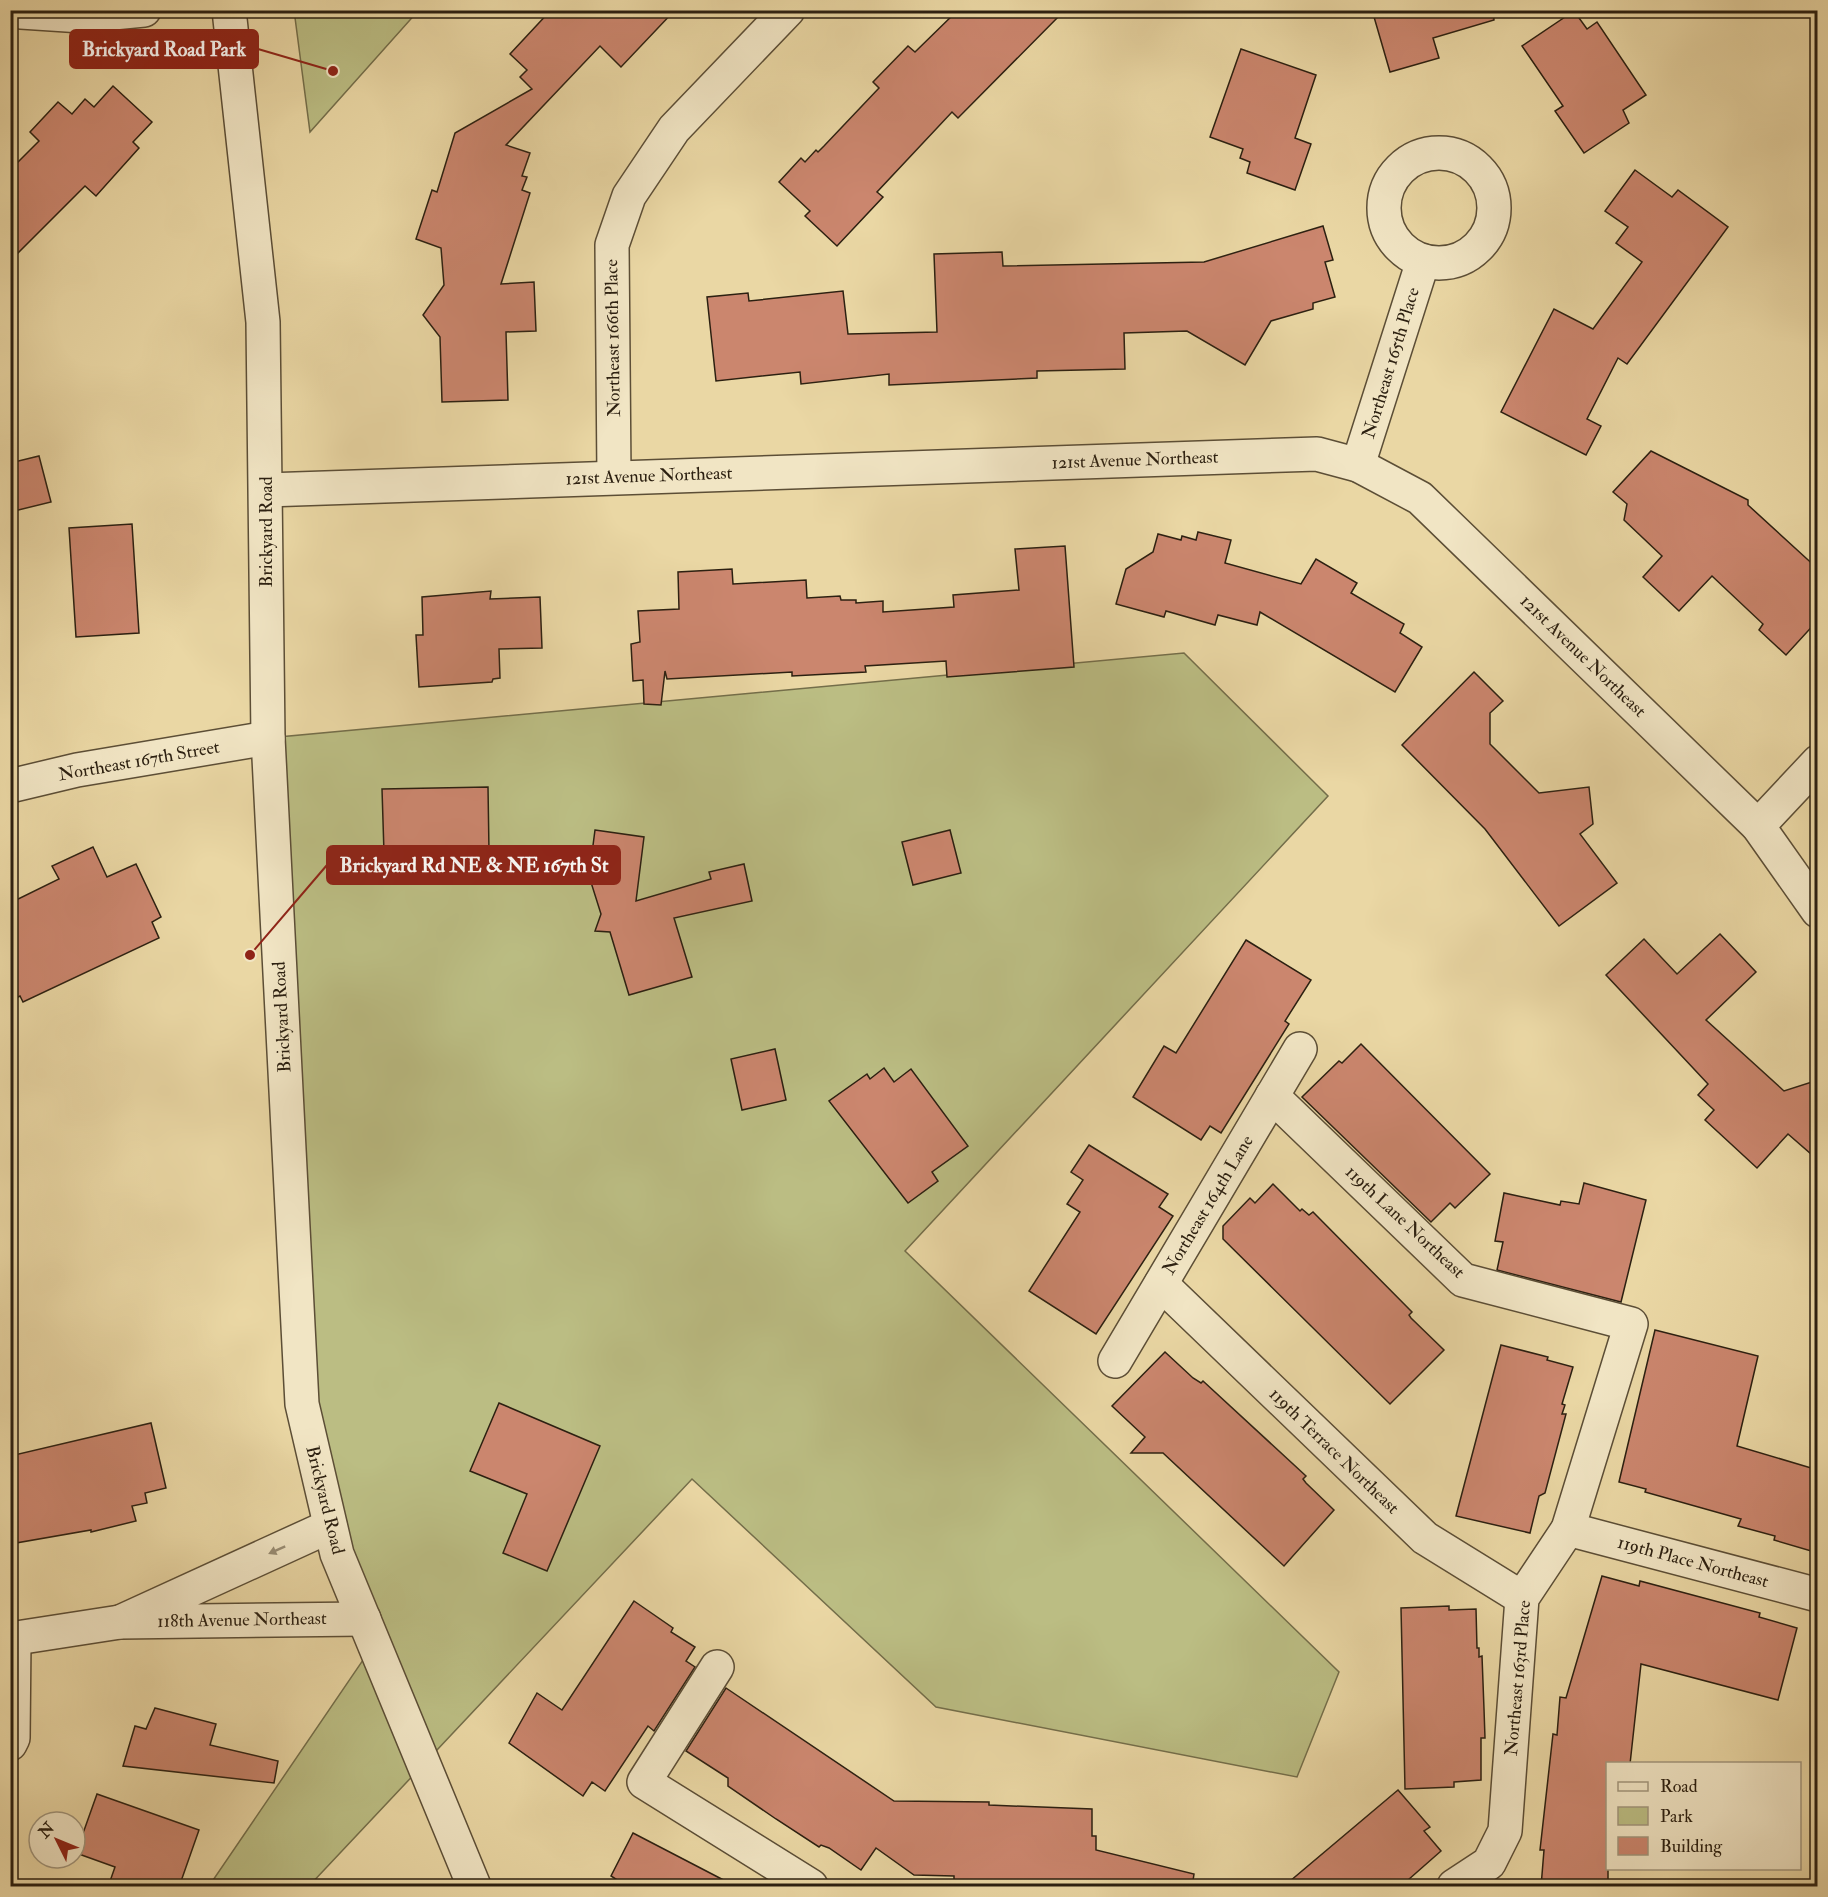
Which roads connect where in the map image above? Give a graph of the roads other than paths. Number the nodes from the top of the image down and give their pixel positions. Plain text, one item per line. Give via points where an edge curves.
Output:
1 (144, 10) edge
2 (229, 10) edge
3 (788, 10) edge
4 (19, 14) edge
5 (1423, 261) dead end
6 (1358, 465) junction
7 (614, 477) junction
8 (266, 490) junction
9 (268, 738) junction
10 (1818, 762) edge
11 (10, 786) edge
12 (1758, 826) junction
13 (1818, 911) edge
14 (1300, 1049) dead end
15 (1272, 1096) junction
16 (1161, 1284) junction
17 (1630, 1324) joint
18 (1115, 1361) dead end
19 (330, 1526) junction
20 (1568, 1529) junction
21 (1818, 1595) edge
22 (1522, 1598) junction
23 (364, 1619) junction
24 (120, 1622) junction
25 (12, 1640) edge
26 (717, 1667) dead end
27 (10, 1744) edge
28 (474, 1887) edge
29 (811, 1887) edge
30 (1454, 1887) edge

1 - 4 street via 82,16
2 - 8 street, Brickyard Road via 263,322
3 - 7 street, Northeast 166th Place via 674,129 629,196 612,245
5 - 6 street, Northeast 165th Place
6 - 7 street, 121st Avenue Northeast via 1317,454
6 - 12 street, 121st Avenue Northeast via 1420,498
7 - 8 street, 121st Avenue Northeast
8 - 9 street, Brickyard Road
9 - 11 street, Northeast 167th Street via 77,770
9 - 19 street, Brickyard Road via 302,1404
10 - 12 street
12 - 13 street, 121st Avenue Northeast
14 - 15 street, Northeast 164th Lane
15 - 16 street, Northeast 164th Lane
15 - 17 street, 119th Lane Northeast via 1463,1280
16 - 18 street, Northeast 164th Lane
16 - 22 street, 119th Terrace Northeast via 1425,1538
17 - 20 street, Northeast 163rd Place
19 - 23 street, Brickyard Road via 337,1554
19 -> 24 street, 118th Avenue Northeast
20 - 21 street, 119th Place Northeast
20 - 22 street, Northeast 163rd Place
22 - 30 street, Northeast 163rd Place via 1505,1831 1489,1863
23 - 24 street, 118th Avenue Northeast
23 - 28 street, Brickyard Road
24 - 25 street, 118th Avenue Northeast
25 - 27 street
26 - 29 street via 644,1782

